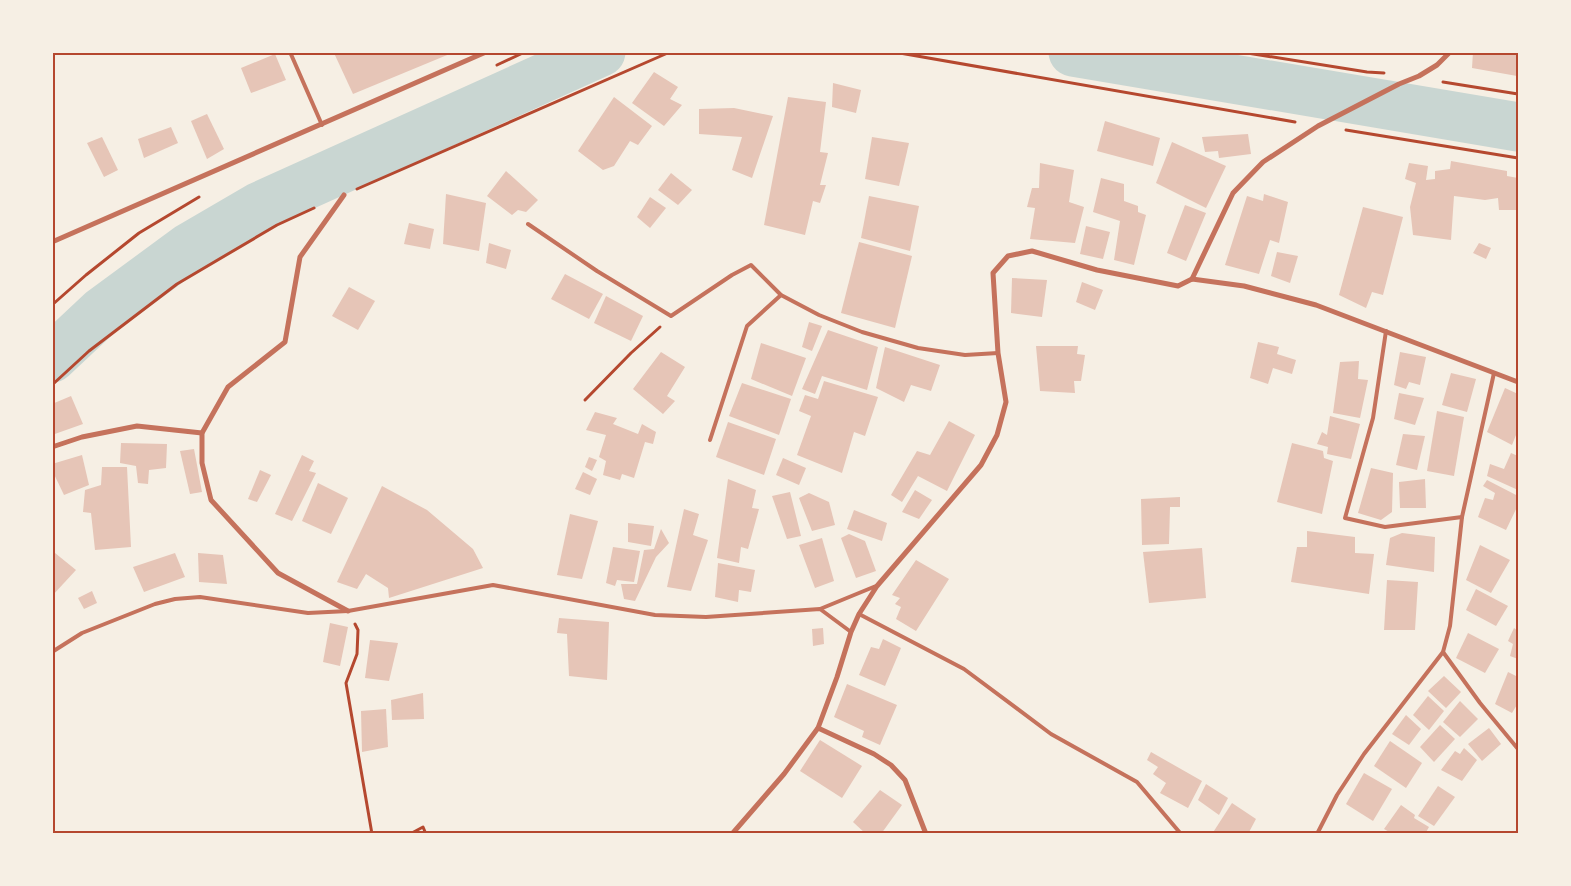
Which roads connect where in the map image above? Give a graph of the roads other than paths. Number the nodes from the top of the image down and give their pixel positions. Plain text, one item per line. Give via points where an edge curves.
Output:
1 (290, 52) edge
2 (486, 52) edge
3 (1450, 52) edge
4 (322, 125) junction
5 (344, 195) road end
6 (528, 224) dead end
7 (52, 242) edge
8 (1192, 279) junction
9 (781, 295) junction
10 (1386, 331) junction
11 (998, 352) junction
12 (1494, 373) junction
13 (1518, 382) edge
14 (202, 433) junction
15 (710, 440) dead end
16 (52, 447) edge
17 (1462, 517) junction
18 (877, 586) junction
19 (820, 609) junction
20 (348, 612) junction
21 (859, 614) junction
22 (851, 632) junction
23 (52, 652) edge
24 (1443, 652) junction
25 (818, 728) junction
26 (1518, 749) edge
27 (732, 834) edge
28 (926, 834) edge
29 (1181, 834) edge
30 (1317, 834) edge

1 - 4 lane
2 - 4 street
3 - 8 street via 1419,76 1318,126 1263,162 1233,194
4 - 7 street
5 - 14 street via 300,257 285,342 228,387
6 - 9 lane via 671,316 751,265
8 - 10 street via 1253,288 1316,305
8 - 11 street via 1178,286 1097,270 1032,251 1008,256 993,274
9 - 11 lane via 819,315 918,348 965,355
9 - 15 lane via 747,326
10 - 12 street
10 - 17 lane via 1373,418 1345,518 1385,527
11 - 18 street via 1006,402 997,435 981,465
12 - 13 street
12 - 17 lane
14 - 16 street via 137,426
14 - 20 street via 202,464 211,500 278,573
17 - 24 lane via 1450,626
18 - 19 lane
18 - 21 street
19 - 20 lane via 706,617 655,615 493,586
19 - 22 lane
20 - 23 lane via 308,613 200,597 175,599 82,633
21 - 22 street
21 - 29 lane via 964,669 1051,734 1137,782
22 - 25 street
24 - 26 lane
24 - 30 lane via 1364,754 1337,795
25 - 27 street via 784,774
25 - 28 street via 891,765 905,780

